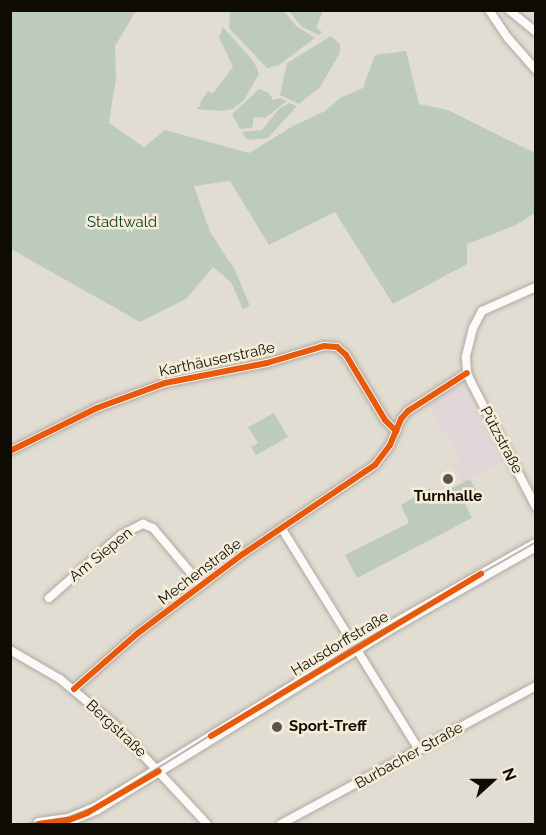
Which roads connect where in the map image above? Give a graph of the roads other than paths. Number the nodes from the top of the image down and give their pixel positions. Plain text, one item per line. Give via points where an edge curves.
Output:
1 (489, 10) edge
2 (509, 10) edge
3 (536, 32) edge
4 (536, 70) edge
5 (536, 287) edge
6 (467, 373) junction
7 (396, 431) junction
8 (10, 451) edge
9 (536, 507) edge
10 (282, 530) junction
11 (536, 544) edge
12 (201, 585) junction
13 (49, 598) dead end
14 (356, 648) junction
15 (10, 650) edge
16 (536, 686) edge
17 (74, 689) junction
18 (419, 750) junction
19 (159, 771) junction
20 (69, 822) edge
21 (39, 825) edge
22 (207, 825) edge
23 (281, 825) edge

1 - 4 street via 507,38
2 - 3 street
5 - 6 street via 478,316 466,357
6 - 7 street, Mechenstraße via 414,406
6 - 9 street, Pützstraße
7 - 8 street, Karthäuserstraße via 385,420 346,355 337,347 324,346 267,363 165,382 97,408
7 - 10 street, Mechenstraße via 375,465
10 - 12 street, Mechenstraße
10 - 14 street
11 - 14 main road, Hausdorffstraße
12 - 13 street, Am Siepen via 153,528 143,524 121,536
12 - 17 street, Mechenstraße
14 - 18 street
14 - 19 main road, Hausdorffstraße
15 - 17 street, Bergstraße
16 - 18 street, Burbacher Straße
17 - 19 street, Bergstraße
18 - 23 street, Burbacher Straße
19 - 20 main road, Hausdorffstraße
19 - 22 street, Bergstraße
20 - 21 main road, Hausdorffstraße

